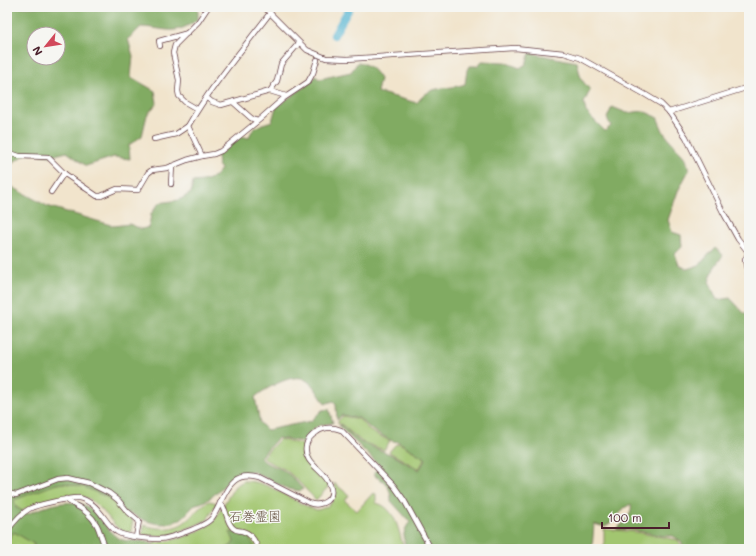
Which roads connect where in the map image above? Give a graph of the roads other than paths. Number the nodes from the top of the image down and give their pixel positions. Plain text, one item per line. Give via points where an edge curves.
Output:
1 (208, 7) edge
2 (264, 7) edge
3 (271, 7) edge
4 (270, 13) junction
5 (189, 32) junction
6 (299, 43) junction
7 (160, 46) dead end
8 (317, 60) dead end
9 (749, 87) edge
10 (270, 91) junction
11 (286, 96) junction
12 (206, 98) junction
13 (233, 102) junction
14 (197, 110) junction
15 (669, 112) junction
16 (257, 121) junction
17 (188, 126) junction
18 (154, 139) dead end
19 (7, 152) edge
20 (202, 156) junction
21 (172, 166) junction
22 (64, 173) junction
23 (171, 184) dead end
24 (51, 192) dead end
25 (749, 252) edge
26 (749, 278) edge
27 (7, 493) edge
28 (66, 499) junction
29 (220, 503) junction
30 (9, 524) edge
31 (7, 531) edge
32 (136, 537) junction
33 (106, 549) edge
34 (258, 549) edge
35 (432, 549) edge

1 - 5 street
2 - 4 street
3 - 4 street
4 - 6 street
4 - 12 street
5 - 7 street via 159,41
5 - 14 street via 176,45 173,53 179,80 179,96
6 - 10 street via 281,64 277,81
6 - 15 street via 315,54 333,59 515,48 573,55 646,95
8 - 11 street via 308,82
9 - 15 street
10 - 11 street
10 - 13 street
11 - 16 street
12 - 13 street via 221,105
12 - 14 street
13 - 16 street
14 - 17 street
15 - 25 street via 686,137 738,239
16 - 20 street via 217,153
17 - 18 street via 176,134
17 - 20 street
19 - 22 street via 19,156 48,157
20 - 21 street
21 - 22 street via 148,172 138,190 117,189 101,196 97,196
21 - 23 street
22 - 24 street
25 - 26 street via 745,260
27 - 32 street via 16,495 64,478 89,483 115,496 126,511 139,521
28 - 30 street via 31,508
28 - 32 street via 79,498 88,501 116,531
28 - 33 street via 88,513 99,527
29 - 32 street via 207,522 179,535 159,539
29 - 34 street via 232,528 250,534
29 - 35 street via 232,482 252,476 309,504 320,505 326,502 332,492 330,485 310,461 306,448 310,437 318,431 336,428 341,430 394,486
30 - 31 street

